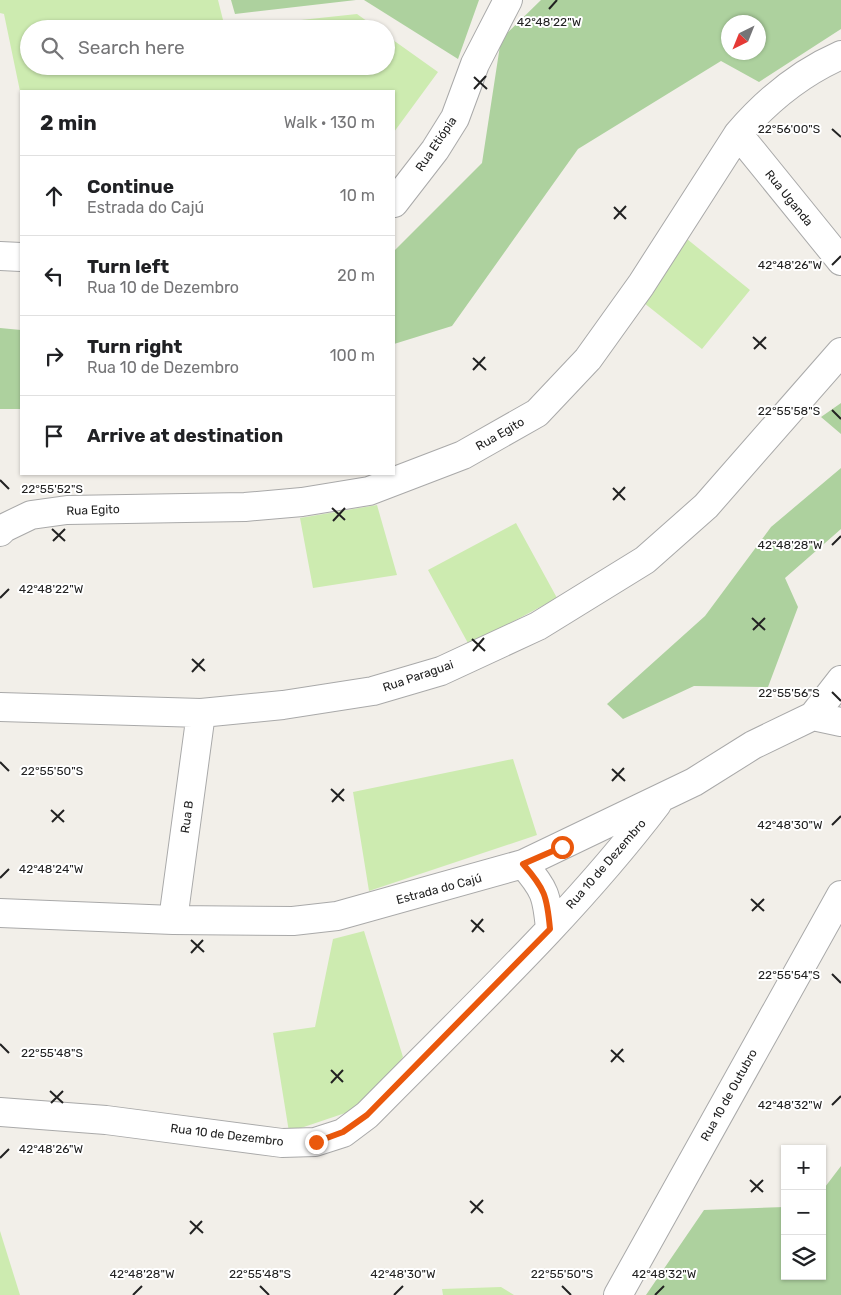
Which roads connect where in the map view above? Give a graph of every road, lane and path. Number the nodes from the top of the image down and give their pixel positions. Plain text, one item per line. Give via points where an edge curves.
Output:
1 (508, 0) edge
2 (841, 55) edge
3 (738, 134) junction
4 (395, 202) edge
5 (0, 256) edge
6 (20, 257) edge
7 (841, 261) edge
8 (841, 352) edge
9 (0, 532) edge
10 (841, 680) edge
11 (0, 706) edge
12 (201, 713) junction
13 (813, 716) junction
14 (841, 722) edge
15 (661, 798) junction
16 (523, 864) junction
17 (841, 895) edge
18 (0, 913) edge
19 (173, 920) junction
20 (550, 929) junction
21 (0, 1112) edge
22 (618, 1295) edge

1 - 4 street, Rua Etiópia via 475,64 455,118
2 - 3 street, Rua Egito via 785,87
3 - 7 street, Rua Uganda
3 - 9 street, Rua Egito via 641,285 588,359 537,413 463,456 369,491 302,502 245,507 67,510 31,515
5 - 6 street
8 - 12 street, Rua Paraguai via 706,506 645,560 538,626 441,671 374,691
10 - 13 street
11 - 12 street, Rua Paraguai
12 - 19 street, Rua B
13 - 14 street
13 - 15 street, Estrada do Cajú
15 - 16 street, Estrada do Cajú
15 - 20 street, Rua 10 de Dezembro via 597,878
16 - 19 street, Estrada do Cajú via 337,916 293,921
16 - 20 street, Rua 10 de Dezembro via 540,883 548,901
17 - 22 street, Rua 10 de Outubro
18 - 19 street, Estrada do Cajú
20 - 21 street, Rua 10 de Dezembro via 367,1115 343,1132 316,1142 282,1143 106,1120

